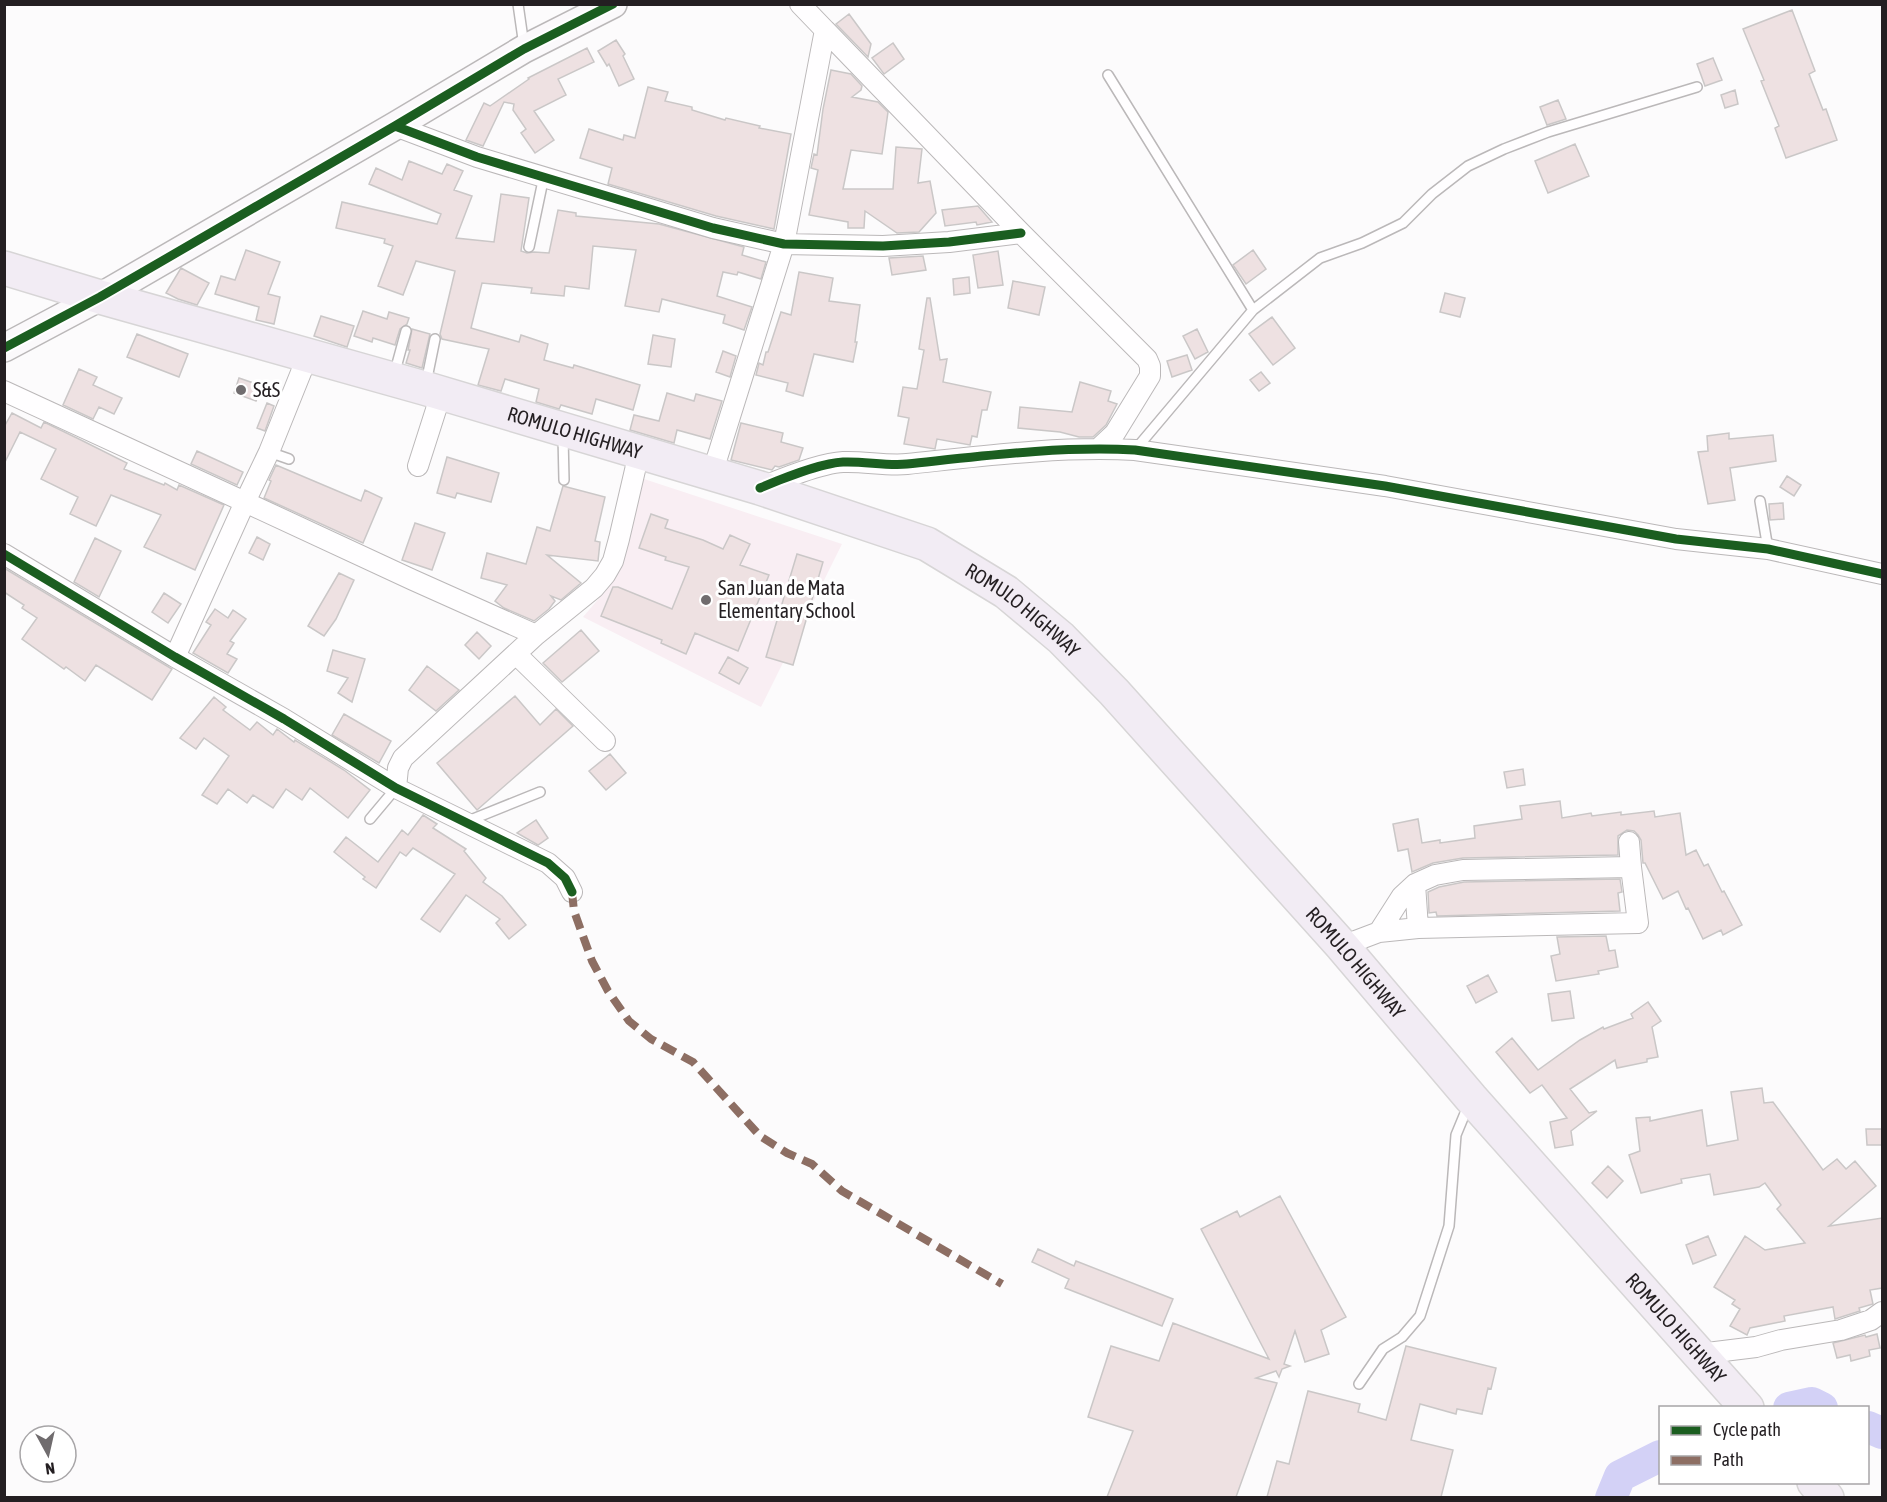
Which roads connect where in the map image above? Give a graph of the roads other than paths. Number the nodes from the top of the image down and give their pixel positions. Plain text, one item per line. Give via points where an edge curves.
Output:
1 (518, 4) edge
2 (613, 4) edge
3 (800, 4) edge
4 (825, 30) junction
5 (524, 49) junction
6 (1108, 75) dead end
7 (1697, 87) dead end
8 (395, 126) junction
9 (544, 176) junction
10 (1021, 233) junction
11 (784, 244) junction
12 (529, 247) dead end
13 (4, 268) edge
14 (100, 297) junction
15 (1253, 310) junction
16 (406, 331) dead end
17 (435, 339) dead end
18 (4, 348) edge
19 (308, 355) junction
20 (392, 379) junction
21 (4, 391) edge
22 (433, 391) junction
23 (563, 430) junction
24 (1099, 448) junction
25 (1135, 450) junction
26 (269, 452) junction
27 (639, 453) junction
28 (288, 459) dead end
29 (418, 466) dead end
30 (712, 474) junction
31 (564, 480) dead end
32 (760, 488) junction
33 (1760, 501) dead end
34 (245, 502) junction
35 (1768, 549) junction
36 (4, 554) edge
37 (1882, 574) edge
38 (536, 635) junction
39 (516, 654) junction
40 (175, 657) junction
41 (604, 741) dead end
42 (396, 788) junction
43 (540, 792) dead end
44 (370, 819) dead end
45 (466, 822) junction
46 (1629, 842) dead end
47 (1635, 868) junction
48 (1415, 884) junction
49 (572, 892) dead end
50 (1418, 928) junction
51 (1379, 932) junction
52 (1342, 946) junction
53 (1471, 1098) junction
54 (1882, 1312) edge
55 (1705, 1361) junction
56 (1359, 1384) dead end
57 (1746, 1406) edge
58 (1816, 1484) edge
59 (1827, 1497) edge

1 - 5 lane
2 - 5 street
3 - 4 street
4 - 10 street
4 - 11 street
5 - 8 street
6 - 15 lane
7 - 15 lane via 1548,132 1468,166 1403,223 1320,258
8 - 9 street via 477,157
8 - 14 street
9 - 11 street via 712,228
9 - 12 lane
10 - 11 street via 883,246
10 - 24 street via 1143,354 1150,366 1150,376 1115,433
11 - 30 street
13 - 14 highway, ROMULO HIGHWAY
14 - 18 street
14 - 19 highway, ROMULO HIGHWAY
15 - 25 lane
16 - 20 lane
17 - 22 lane
19 - 20 highway, ROMULO HIGHWAY
19 - 26 street
20 - 22 highway, ROMULO HIGHWAY
21 - 34 street
22 - 23 highway, ROMULO HIGHWAY
22 - 29 street
23 - 27 highway, ROMULO HIGHWAY
23 - 31 lane
24 - 25 street
24 - 32 street via 898,465 840,462
25 - 35 street via 1385,486 1676,539
26 - 28 lane
26 - 34 street
27 - 30 highway, ROMULO HIGHWAY
27 - 38 street via 613,561 594,588
30 - 32 highway, ROMULO HIGHWAY
32 - 52 highway, ROMULO HIGHWAY via 927,544 1005,592 1061,638 1114,692
33 - 35 lane
34 - 38 street
34 - 40 street
35 - 37 street
36 - 40 street
38 - 39 street
39 - 41 street
39 - 42 street via 403,758
40 - 42 street
42 - 44 lane
42 - 45 street
43 - 45 lane
45 - 49 street via 548,863 565,878
46 - 47 street
47 - 48 street via 1463,870 1435,875
47 - 50 street via 1638,923
48 - 50 street
48 - 51 street via 1402,896
50 - 51 street
51 - 52 street
52 - 53 highway, ROMULO HIGHWAY
53 - 55 highway, ROMULO HIGHWAY
53 - 56 lane via 1456,1135 1449,1226 1420,1316 1402,1337 1383,1349
54 - 55 street via 1840,1330 1781,1340
55 - 57 highway, ROMULO HIGHWAY
58 - 59 highway

